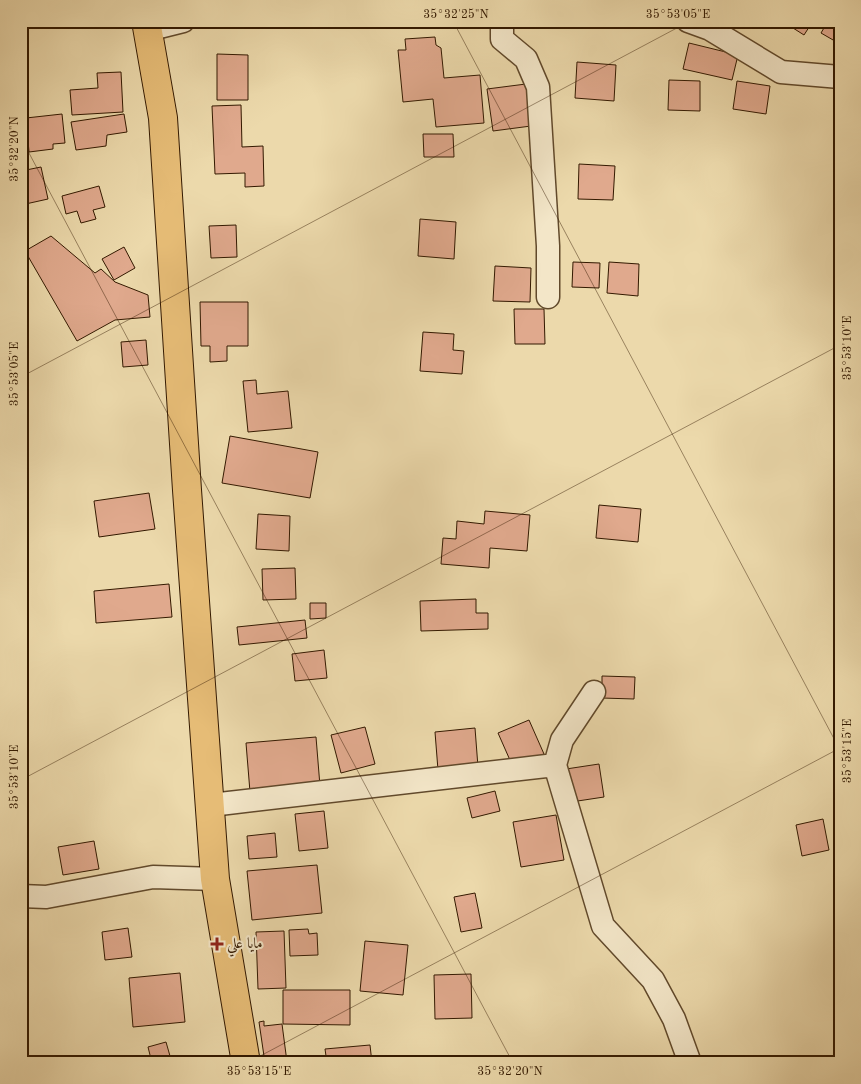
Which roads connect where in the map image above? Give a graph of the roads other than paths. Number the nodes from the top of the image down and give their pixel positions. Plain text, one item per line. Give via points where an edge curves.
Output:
1 (183, 21) edge
2 (502, 21) edge
3 (688, 21) edge
4 (147, 26) edge
5 (840, 78) edge
6 (548, 297) dead end
7 (594, 692) dead end
8 (555, 765) junction
9 (211, 805) junction
10 (215, 879) junction
11 (21, 896) edge
12 (246, 1063) edge
13 (690, 1063) edge

1 - 4 street
2 - 6 street via 502,39 526,59 538,87
3 - 5 street via 710,30 781,72
4 - 9 main road via 163,118 186,490
7 - 8 street via 562,740
8 - 9 street
8 - 13 street via 603,926 653,980 674,1019
9 - 10 main road
10 - 11 street via 153,877 46,897
10 - 12 main road

